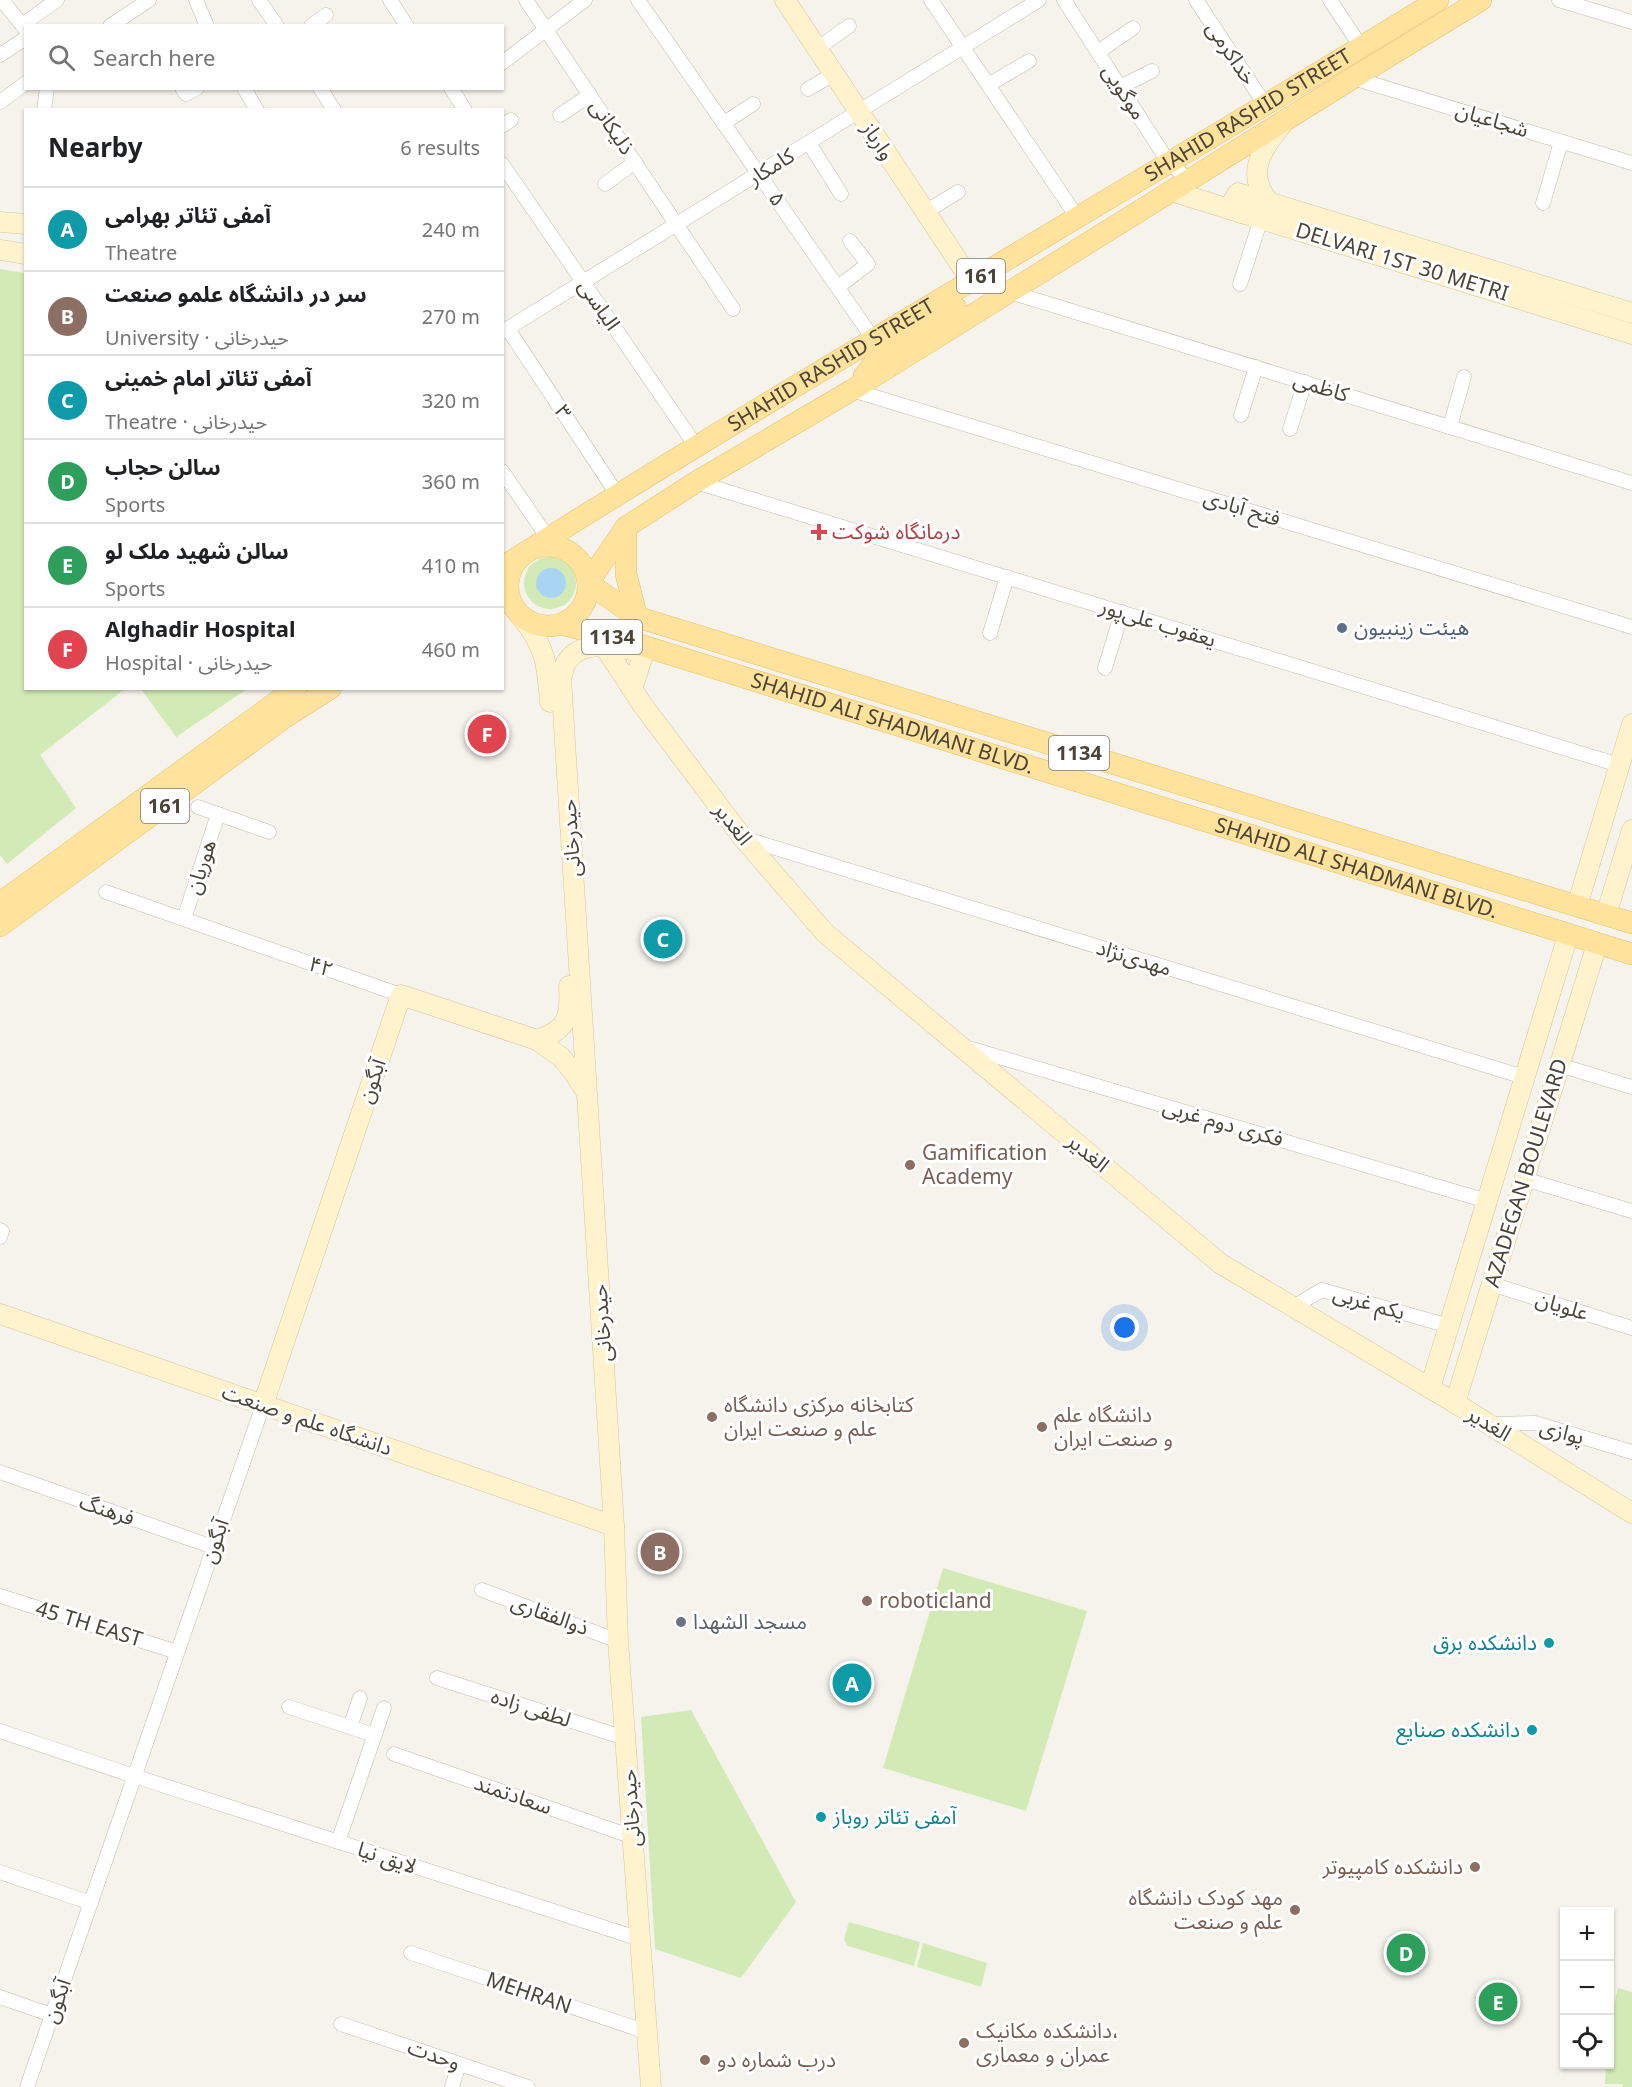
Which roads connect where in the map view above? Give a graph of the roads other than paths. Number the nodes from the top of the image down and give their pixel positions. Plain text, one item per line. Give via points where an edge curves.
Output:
1 (2, 0) edge
2 (57, 0) edge
3 (149, 0) edge
4 (196, 0) edge
5 (259, 0) edge
6 (390, 0) edge
7 (526, 0) edge
8 (585, 0) edge
9 (638, 0) edge
10 (785, 0) edge
11 (931, 0) edge
12 (1039, 0) edge
13 (1064, 0) edge
14 (1196, 0) edge
15 (1330, 0) edge
16 (1438, 0) edge
17 (1481, 0) edge
18 (1559, 0) edge
19 (326, 15) dead end
20 (132, 20) edge
21 (1632, 22) edge
22 (31, 24) edge
23 (117, 24) edge
24 (206, 24) edge
25 (276, 24) edge
26 (314, 24) edge
27 (406, 24) edge
28 (849, 27) dead end
29 (1133, 28) dead end
30 (546, 30) junction
31 (24, 31) edge
32 (963, 47) junction
33 (1361, 47) junction
34 (817, 49) junction
35 (1098, 52) junction
36 (0, 55) edge
37 (1029, 61) dead end
38 (504, 62) edge
39 (1152, 71) dead end
40 (834, 74) junction
41 (1353, 78) junction
42 (24, 84) edge
43 (988, 85) junction
44 (1120, 87) junction
45 (808, 88) dead end
46 (47, 90) edge
47 (245, 90) edge
48 (321, 90) edge
49 (454, 93) edge
50 (3, 94) edge
51 (590, 95) junction
52 (753, 104) dead end
53 (1266, 106) junction
54 (44, 108) edge
55 (256, 108) edge
56 (333, 108) edge
57 (464, 108) edge
58 (859, 112) junction
59 (560, 115) dead end
60 (1287, 118) junction
61 (724, 123) junction
62 (1561, 142) junction
63 (809, 143) junction
64 (635, 162) junction
65 (1169, 162) junction
66 (1632, 163) edge
67 (504, 167) edge
68 (759, 174) junction
69 (605, 184) dead end
70 (1180, 186) junction
71 (958, 192) dead end
72 (840, 194) dead end
73 (1543, 203) dead end
74 (1265, 211) junction
75 (925, 212) junction
76 (1077, 217) junction
77 (0, 222) edge
78 (24, 224) edge
79 (678, 225) junction
80 (850, 241) dead end
81 (0, 250) edge
82 (24, 254) edge
83 (1010, 258) junction
84 (972, 282) junction
85 (584, 284) junction
86 (1240, 284) dead end
87 (838, 287) junction
88 (1018, 287) junction
89 (733, 309) dead end
90 (1632, 313) edge
91 (505, 330) edge
92 (1632, 334) edge
93 (874, 340) junction
94 (1256, 367) junction
95 (1464, 377) dead end
96 (1305, 382) junction
97 (852, 390) junction
98 (1241, 415) dead end
99 (1450, 427) junction
100 (1290, 429) dead end
101 (696, 446) junction
102 (504, 474) edge
103 (696, 482) junction
104 (1632, 483) edge
105 (617, 494) junction
106 (626, 527) junction
107 (548, 538) junction
108 (525, 553) junction
109 (504, 566) edge
110 (1007, 577) junction
111 (588, 583) junction
112 (1122, 612) junction
113 (512, 613) edge
114 (632, 614) junction
115 (561, 624) junction
116 (1632, 627) edge
117 (990, 633) dead end
118 (610, 643) junction
119 (654, 652) junction
120 (1105, 668) dead end
121 (632, 689) junction
122 (293, 690) edge
123 (328, 690) edge
124 (1632, 724) edge
125 (1619, 765) junction
126 (198, 807) dead end
127 (218, 814) junction
128 (1632, 830) edge
129 (269, 832) dead end
130 (743, 838) junction
131 (106, 891) dead end
132 (0, 903) edge
133 (1577, 906) junction
134 (1606, 915) junction
135 (184, 919) junction
136 (1632, 923) edge
137 (0, 926) edge
138 (1568, 935) junction
139 (1597, 944) junction
140 (1632, 954) edge
141 (401, 995) junction
142 (537, 1040) junction
143 (960, 1045) junction
144 (1559, 1065) junction
145 (1524, 1077) junction
146 (1632, 1087) edge
147 (587, 1094) junction
148 (1524, 1179) junction
149 (1487, 1201) junction
150 (1632, 1211) edge
151 (0, 1230) edge
152 (0, 1237) edge
153 (1491, 1284) junction
154 (1293, 1307) junction
155 (0, 1314) edge
156 (1449, 1326) junction
157 (1632, 1328) edge
158 (275, 1369) junction
159 (1430, 1388) junction
160 (1455, 1403) junction
161 (263, 1405) junction
162 (294, 1416) junction
163 (1490, 1424) junction
164 (1632, 1452) edge
165 (0, 1472) edge
166 (1632, 1513) edge
167 (614, 1526) junction
168 (213, 1547) junction
169 (482, 1590) dead end
170 (0, 1596) edge
171 (618, 1641) junction
172 (177, 1652) junction
173 (437, 1678) dead end
174 (360, 1698) dead end
175 (289, 1707) dead end
176 (384, 1708) dead end
177 (350, 1727) junction
178 (0, 1731) edge
179 (374, 1735) junction
180 (626, 1738) junction
181 (394, 1754) dead end
182 (134, 1776) junction
183 (633, 1837) junction
184 (338, 1842) junction
185 (0, 1872) edge
186 (91, 1903) junction
187 (640, 1939) junction
188 (411, 1953) dead end
189 (0, 1997) edge
190 (52, 2015) junction
191 (341, 2024) dead end
192 (647, 2032) junction
193 (459, 2064) junction
194 (523, 2086) edge
195 (654, 2086) edge
196 (27, 2087) edge
197 (452, 2087) edge

1 - 31 street
2 - 22 street
3 - 20 street
4 - 24 street
5 - 25 street
6 - 27 street
7 - 30 street, ذلیکانی
8 - 30 street
9 - 61 street, ۵
10 - 34 main road, وارباز
11 - 32 street
12 - 32 street, کامکار
13 - 35 street, موگویی
14 - 53 street, خداکرمی
15 - 33 street
16 - 33 main road, SHAHID RASHID STREET / 161
17 - 41 main road, SHAHID RASHID STREET / 161
18 - 21 street
19 - 26 street
20 - 23 street
28 - 34 street
29 - 35 street
30 - 38 street
30 - 51 street, ذلیکانی
31 - 36 street
32 - 43 street
32 - 58 street, کامکار
33 - 53 main road, SHAHID RASHID STREET / 161
34 - 40 main road, وارباز
35 - 44 street, موگویی
37 - 43 street
39 - 44 street
40 - 45 street
40 - 58 main road, وارباز
41 - 60 main road, SHAHID RASHID STREET / 161
41 - 62 street, شجاعیان
42 - 50 street
43 - 76 street
44 - 65 street, موگویی
46 - 54 street
47 - 55 street
48 - 56 street
49 - 57 street
51 - 59 street
51 - 64 street, ذلیکانی
52 - 61 street
53 - 65 main road, SHAHID RASHID STREET / 161
58 - 63 street, کامکار
58 - 75 main road, وارباز
60 - 70 main road, SHAHID RASHID STREET / 161
60 - 74 main road via 1270,138 1257,168
61 - 68 street, ۵
62 - 66 street, شجاعیان
62 - 73 street
63 - 68 street, کامکار
63 - 72 street
64 - 69 street
64 - 79 street, ذلیکانی
65 - 70 street, موگویی
65 - 76 main road, SHAHID RASHID STREET / 161
67 - 85 street, الیاسی
68 - 79 street, کامکار
68 - 87 street, ۵
70 - 74 main road, DELVARI 1ST 30 METRI via 1241,213
70 - 88 main road, SHAHID RASHID STREET / 161
71 - 75 street
74 - 86 street
74 - 90 main road, DELVARI 1ST 30 METRI
74 - 92 main road, DELVARI 1ST 30 METRI
75 - 84 main road, وارباز
76 - 83 main road, SHAHID RASHID STREET / 161
77 - 78 main road
79 - 85 street, کامکار
79 - 89 street, ذلیکانی
80 - 87 street via 868,264
81 - 82 main road
83 - 84 main road, SHAHID RASHID STREET / 161
83 - 88 main road
84 - 93 main road, SHAHID RASHID STREET / 161
84 - 97 main road via 960,306 882,353
85 - 91 street, کامکار
85 - 101 street, الیاسی
87 - 93 street, ۵
88 - 94 street, کاظمی
88 - 97 main road, SHAHID RASHID STREET / 161
91 - 105 street, ۳
93 - 101 main road, SHAHID RASHID STREET / 161
94 - 96 street, کاظمی
94 - 98 street
95 - 99 street
96 - 99 street, کاظمی
96 - 100 street
97 - 103 main road, SHAHID RASHID STREET / 161
97 - 116 street, فتح آبادی
99 - 104 street, کاظمی
101 - 105 main road, SHAHID RASHID STREET / 161
102 - 107 street
103 - 106 main road, SHAHID RASHID STREET / 161
103 - 110 street, یعقوب علی‌پور
105 - 107 main road, SHAHID RASHID STREET / 161
106 - 111 main road, SHAHID RASHID STREET / 161
106 - 114 main road via 626,574
107 - 108 main road, SHAHID RASHID STREET / 161
108 - 109 main road, SHAHID RASHID STREET / 161
108 - 111 main road via 545,546 566,550 581,564
108 - 113 main road via 510,572
110 - 112 street, یعقوب علی‌پور
110 - 117 street
111 - 114 main road, SHAHID ALI SHADMANI BLVD. / 1134
111 - 115 main road via 584,604
112 - 120 street
112 - 125 street, یعقوب علی‌پور
113 - 115 main road via 533,623
113 - 142 main road, حیدرخانی via 538,638 547,664 570,1006 561,1028
114 - 118 main road via 616,623
114 - 133 main road, SHAHID ALI SHADMANI BLVD. / 1134
115 - 118 main road, SHAHID ALI SHADMANI BLVD. / 1134
118 - 119 main road, SHAHID ALI SHADMANI BLVD. / 1134
118 - 121 main road, الغدیر
118 - 147 main road, حیدرخانی via 578,652 567,660 561,678
119 - 121 main road
119 - 138 main road, SHAHID ALI SHADMANI BLVD. / 1134
121 - 130 main road, الغدیر
122 - 132 main road, 161
123 - 137 main road, 161
124 - 125 main road
125 - 133 main road
126 - 127 street, هوریان
127 - 129 street, هوریان
127 - 135 street, هوریان
128 - 134 main road
130 - 143 main road, الغدیر via 825,933
130 - 145 street, مهدی‌نژاد
131 - 135 street, ۴۲
133 - 134 main road, 1134
133 - 138 main road
134 - 136 main road, 1134
134 - 139 main road
135 - 141 street, ۴۲
138 - 139 main road, 1134
138 - 145 main road, AZADEGAN BOULEVARD
139 - 140 main road, 1134
139 - 144 main road, AZADEGAN BOULEVARD
141 - 142 main road, ۴۲
141 - 158 main road, آبگون
142 - 147 main road, ۴۲ via 561,1057
143 - 149 street, فکری دوم غربی
143 - 154 main road, الغدیر via 1221,1264
144 - 146 street
144 - 148 main road, AZADEGAN BOULEVARD
145 - 149 main road, AZADEGAN BOULEVARD
147 - 167 main road, حیدرخانی
148 - 150 street
148 - 153 main road, AZADEGAN BOULEVARD
149 - 156 main road, AZADEGAN BOULEVARD
151 - 152 street
153 - 157 street, علویان
153 - 160 main road, AZADEGAN BOULEVARD
154 - 156 street, یکم غربی via 1322,1290
154 - 159 main road, الغدیر
155 - 161 main road, دانشگاه علم و صنعت
156 - 159 main road, AZADEGAN BOULEVARD
158 - 161 main road, آبگون
158 - 162 main road via 276,1392
159 - 160 main road, الغدیر
160 - 163 main road, الغدیر
161 - 162 main road, دانشگاه علم و صنعت
161 - 168 street, آبگون
162 - 167 main road, دانشگاه علم و صنعت
163 - 164 street, پوازی via 1535,1423
163 - 166 main road, الغدیر
165 - 168 street, فرهنگ
167 - 171 main road, حیدرخانی
168 - 172 street, آبگون
169 - 171 street, ذوالفقاری
170 - 172 street, 45 TH EAST
171 - 180 main road, حیدرخانی
172 - 182 street, آبگون
173 - 180 street, لطفی زاده
174 - 177 street
175 - 177 street
176 - 179 street
177 - 179 street
178 - 182 street, لایق نیا
179 - 184 street
180 - 183 main road, حیدرخانی
181 - 183 street, سعادتمند
182 - 184 street, لایق نیا
182 - 186 street, آبگون
183 - 187 main road, حیدرخانی
184 - 187 street, لایق نیا
185 - 186 street
186 - 190 street, آبگون
187 - 192 main road, حیدرخانی
188 - 192 street, MEHRAN
189 - 190 street
190 - 196 street, آبگون
191 - 193 street, وحدت
192 - 195 main road, حیدرخانی
193 - 194 street, وحدت
193 - 197 street

